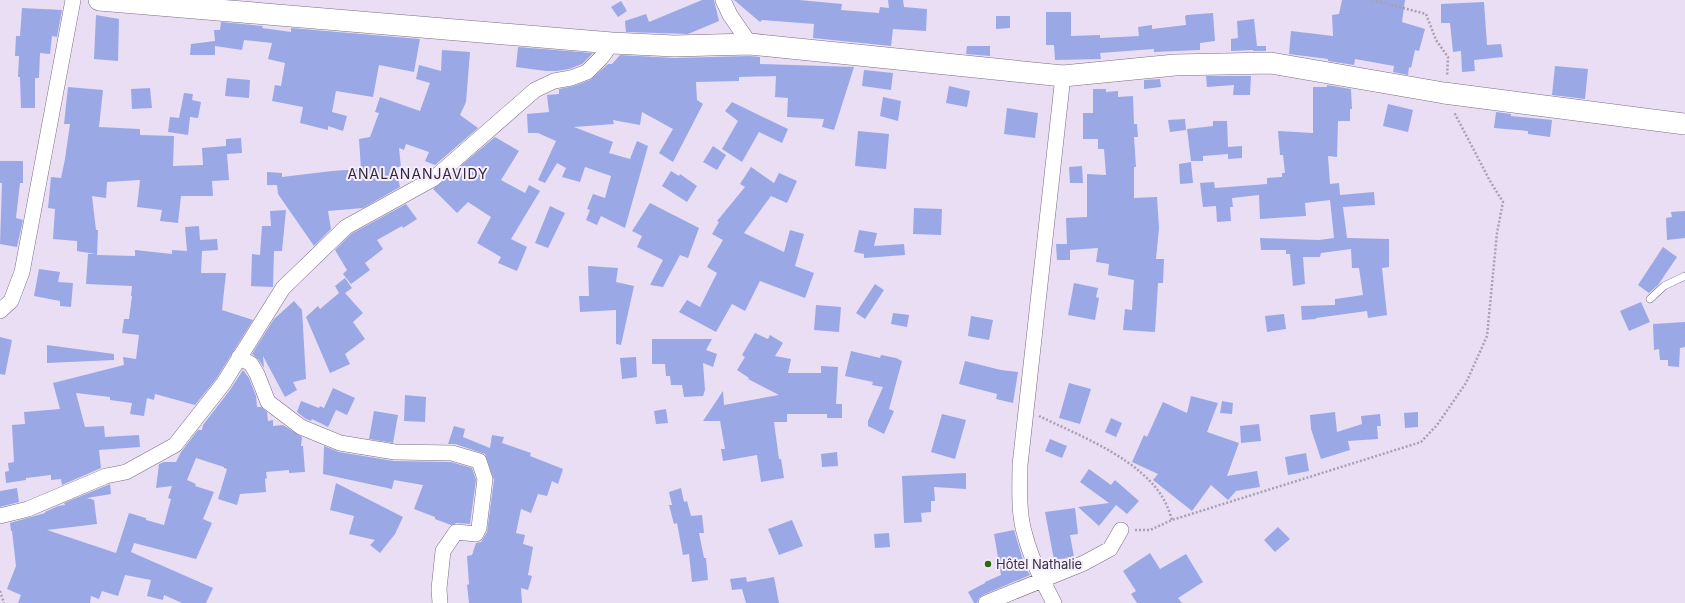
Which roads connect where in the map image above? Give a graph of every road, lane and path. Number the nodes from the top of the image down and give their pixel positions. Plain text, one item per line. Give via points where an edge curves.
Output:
1 (73, 0) edge
2 (99, 0) edge
3 (723, 0) edge
4 (1372, 0) edge
5 (612, 43) junction
6 (750, 44) junction
7 (1063, 76) junction
8 (1444, 93) junction
9 (1685, 124) edge
10 (1685, 276) edge
11 (1650, 299) dead end
12 (0, 311) edge
13 (239, 357) junction
14 (1026, 410) junction
15 (0, 516) edge
16 (1172, 520) junction
17 (1121, 530) joint
18 (1043, 581) junction
19 (0, 591) edge
20 (4, 603) edge
21 (440, 603) edge
22 (986, 603) edge
23 (1054, 603) edge

1 - 12 street via 22,272 11,301
2 - 5 street
3 - 6 street
4 - 8 path via 1426,14 1436,40 1448,57
5 - 6 street via 674,46
5 - 13 street via 587,72 554,81 535,90 433,179 346,227 283,288
6 - 7 street
7 - 8 street via 1175,65 1271,63
7 - 14 street
8 - 9 street
8 - 16 path via 1503,202 1497,233 1487,336 1466,383 1436,425 1420,442
10 - 11 lane via 1664,286
13 - 15 street via 223,384 175,445 126,472 106,476 28,508
13 - 21 street via 251,364 268,402 301,427 340,443 395,452 452,453 479,461 485,479 479,528 476,534 456,532 443,551
14 - 16 path via 1120,456 1149,479 1165,502
14 - 18 street via 1020,465 1020,501 1025,535
16 - 17 path via 1150,530
17 - 18 street via 1110,550
18 - 22 street
18 - 23 street
19 - 20 path

